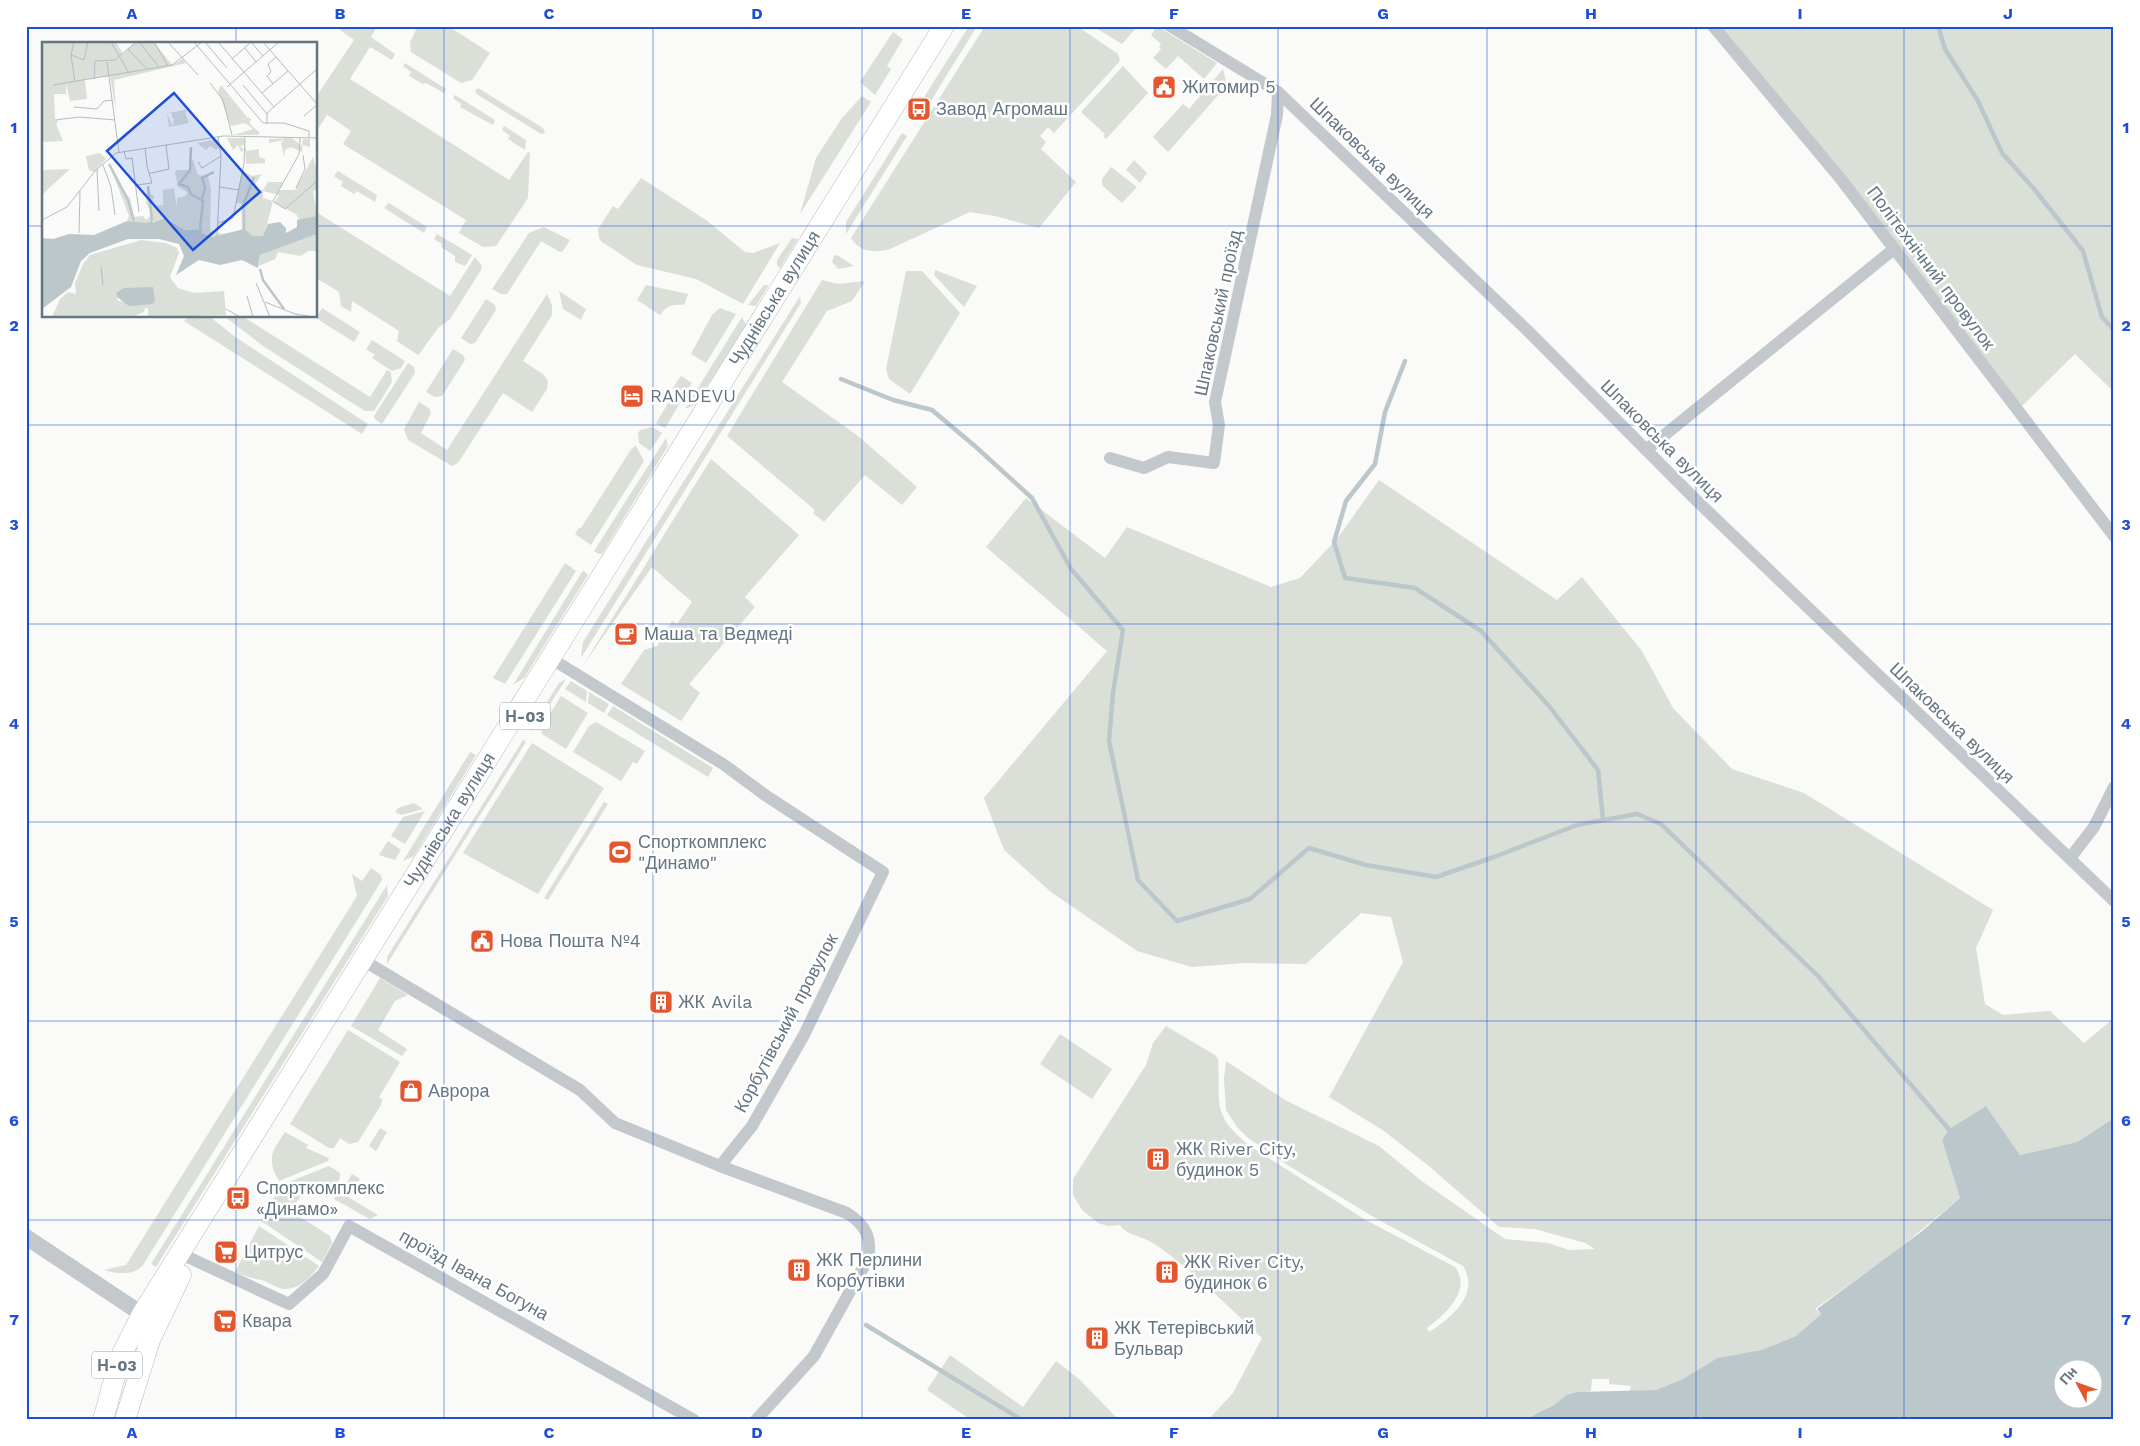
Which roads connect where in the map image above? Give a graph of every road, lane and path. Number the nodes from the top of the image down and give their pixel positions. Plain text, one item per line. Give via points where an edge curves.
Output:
1 (944, 26) edge
2 (955, 26) edge
3 (1170, 26) edge
4 (1713, 26) edge
5 (1278, 92) junction
6 (1894, 249) junction
7 (1646, 450) junction
8 (1110, 458) dead end
9 (2114, 536) edge
10 (554, 661) junction
11 (2114, 787) edge
12 (2070, 858) junction
13 (2114, 901) edge
14 (366, 961) junction
15 (720, 1166) junction
16 (26, 1237) edge
17 (185, 1256) junction
18 (149, 1319) junction
19 (103, 1420) edge
20 (125, 1420) edge
21 (694, 1420) edge
22 (756, 1420) edge

1 - 10 main road, Чуднівська вулиця / Н-03
2 - 10 main road, Чуднівська вулиця / Н-03
3 - 5 street, Шпаковська вулиця
4 - 6 street, Політехнічний провулок via 1840,178
5 - 7 street, Шпаковська вулиця via 1529,332
5 - 8 street, Шпаковський проїзд via 1277,115 1215,402 1219,425 1214,463 1168,457 1144,468
6 - 7 street
6 - 9 street, Політехнічний провулок
7 - 12 street, Шпаковська вулиця
10 - 14 main road, Чуднівська вулиця / Н-03
10 - 15 street, Корбутівський провулок via 722,764 883,872 804,1035 752,1126
11 - 12 street via 2094,827
12 - 13 street, Шпаковська вулиця
14 - 15 street via 580,1090 615,1123
14 - 17 main road, Чуднівська вулиця / Н-03
15 - 22 street via 847,1213 858,1220 869,1236 868,1259 814,1356
16 - 18 street
17 - 18 main road, Чуднівська вулиця / Н-03
17 - 21 street, проїзд Івана Богуна via 289,1304 323,1274 349,1226
18 - 19 main road, Чуднівська вулиця / Н-03 via 120,1358
18 - 20 main road, Чуднівська вулиця / Н-03 via 146,1351

